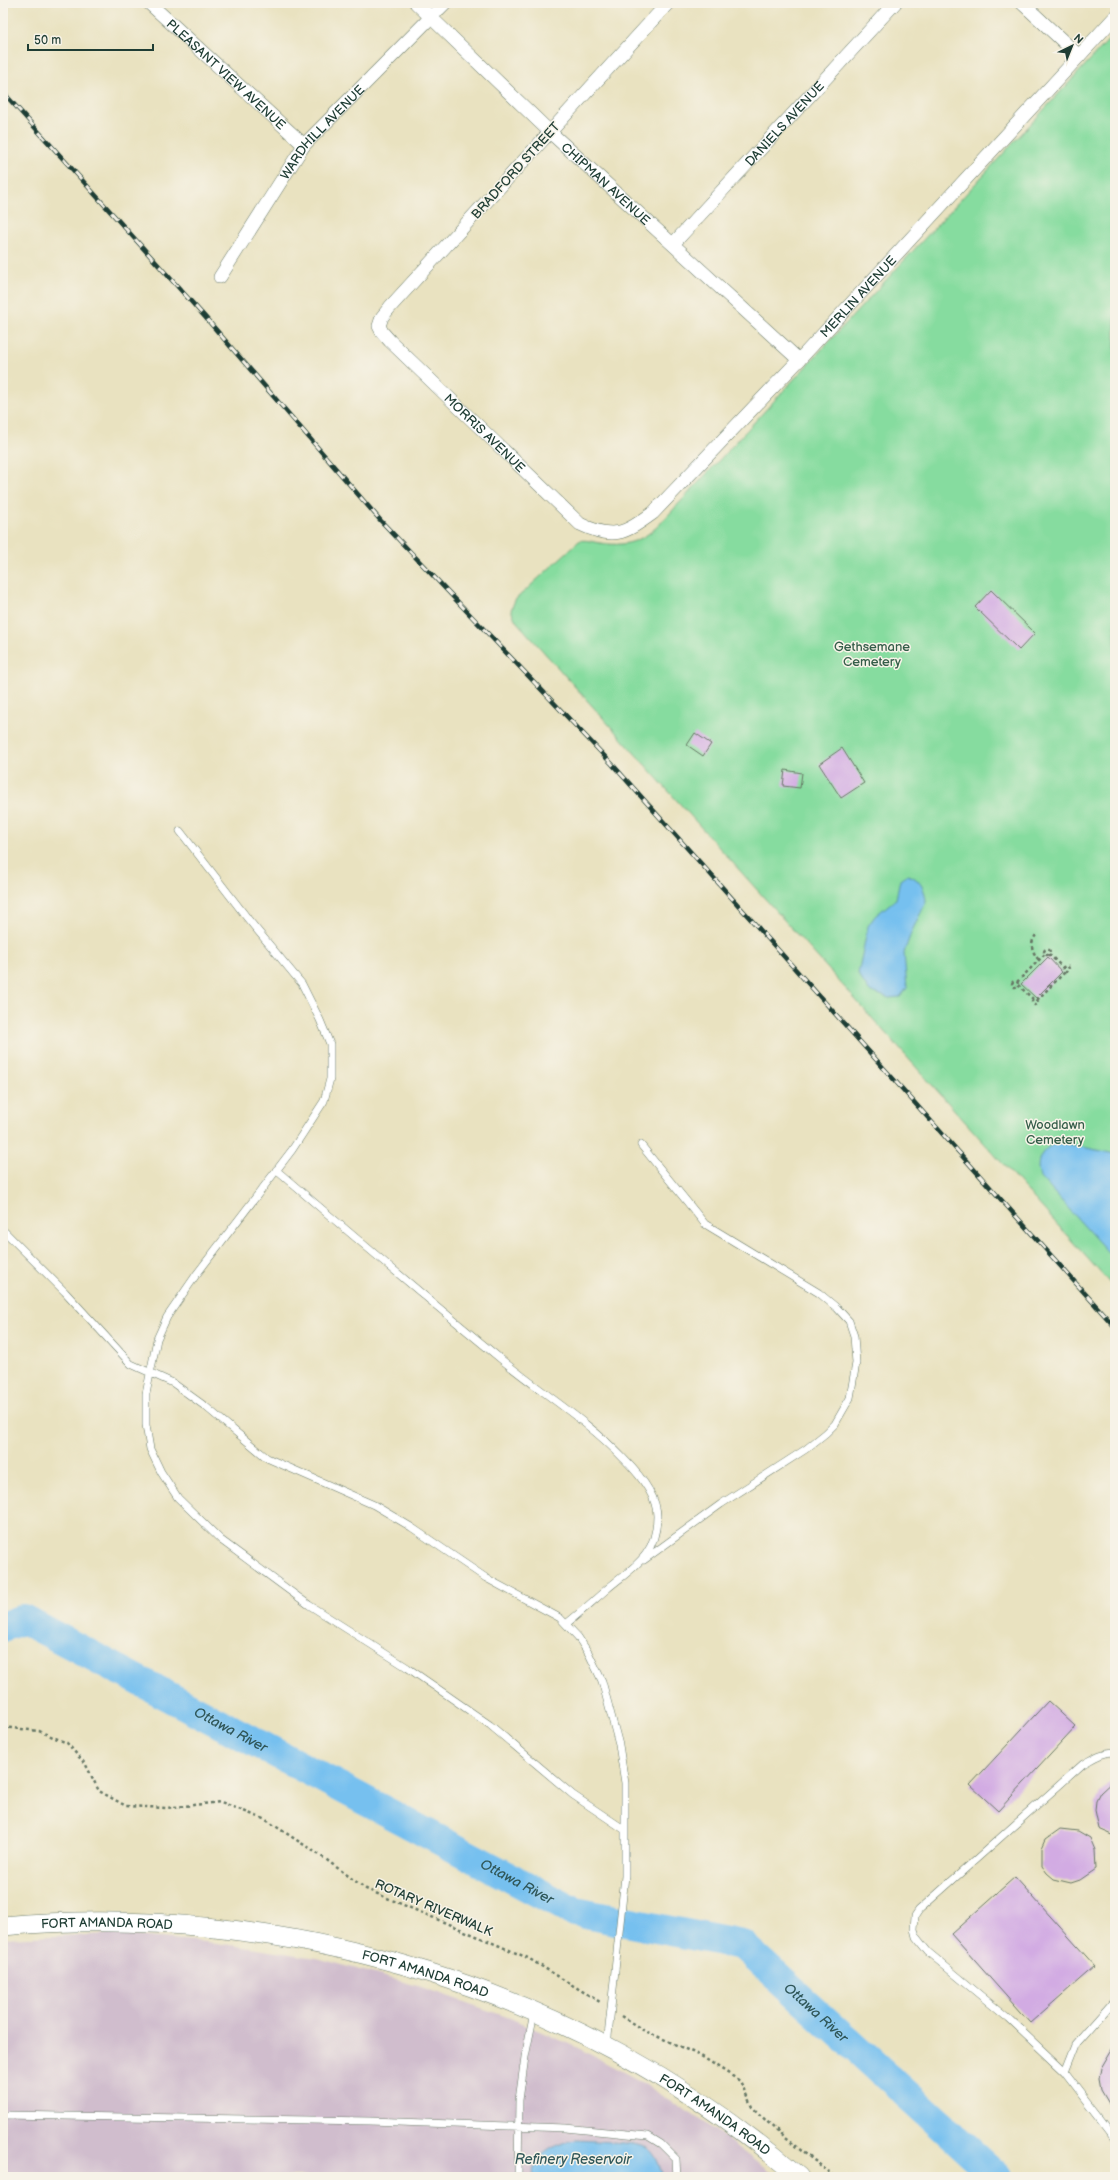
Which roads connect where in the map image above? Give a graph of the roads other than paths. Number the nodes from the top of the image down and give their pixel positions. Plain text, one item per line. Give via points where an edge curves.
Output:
1 (149, 3) edge
2 (416, 3) edge
3 (445, 3) edge
4 (668, 3) edge
5 (895, 3) edge
6 (1022, 3) edge
7 (431, 17) junction
8 (1115, 17) edge
9 (1079, 56) junction
10 (550, 132) junction
11 (304, 145) junction
12 (673, 244) junction
13 (220, 277) dead end
14 (390, 341) joint
15 (799, 360) junction
16 (580, 524) joint
17 (180, 831) dead end
18 (641, 1145) dead end
19 (276, 1170) junction
20 (3, 1230) edge
21 (150, 1372) junction
22 (640, 1562) junction
23 (566, 1624) junction
24 (1115, 1752) edge
25 (625, 1830) junction
26 (3, 1926) edge
27 (1115, 2000) edge
28 (534, 2011) junction
29 (607, 2046) junction
30 (1065, 2072) junction
31 (3, 2115) edge
32 (519, 2126) junction
33 (1115, 2137) edge
34 (518, 2177) edge
35 (677, 2177) edge
36 (799, 2177) edge

1 - 11 street, PLEASANT VIEW AVENUE
2 - 7 street, CHIPMAN AVENUE
3 - 7 street, WARDHILL AVENUE
4 - 10 street, BRADFORD STREET
5 - 12 street, DANIELS AVENUE
6 - 9 street
7 - 10 street, CHIPMAN AVENUE
7 - 11 street, WARDHILL AVENUE
8 - 9 street, MERLIN AVENUE
9 - 15 street, MERLIN AVENUE
10 - 12 street, CHIPMAN AVENUE
10 - 14 street, BRADFORD STREET via 382,317 379,326
11 - 13 street, WARDHILL AVENUE
12 - 15 street, CHIPMAN AVENUE
14 - 16 street, MORRIS AVENUE
15 - 16 street, MERLIN AVENUE via 653,513 625,530 607,534
17 - 19 lane via 302,984 330,1044 330,1079 324,1101
18 - 22 lane via 705,1224 819,1293 837,1308 849,1321 854,1336 856,1363 850,1398 838,1420 826,1434
19 - 21 lane via 167,1317 157,1340
19 - 22 lane via 397,1274 504,1362 599,1435 625,1459 643,1480 655,1503 657,1515 655,1534
20 - 21 lane via 131,1364
21 - 23 lane via 173,1383 201,1403 267,1458 374,1505 486,1578 540,1605
21 - 25 lane via 146,1394 146,1425 150,1449 178,1498 199,1520 267,1576 490,1725 573,1795
22 - 23 lane
23 - 25 lane via 589,1654 602,1681 619,1745 625,1783
24 - 30 lane via 1096,1756 1083,1764 919,1910 914,1922 916,1937 928,1952 1009,2019
25 - 29 lane via 625,1876
26 - 28 street, FORT AMANDA ROAD via 134,1922 183,1924 278,1936 353,1951 429,1973 475,1987
27 - 30 lane via 1076,2044
28 - 29 street, FORT AMANDA ROAD
28 - 32 lane via 520,2093
29 - 36 street, FORT AMANDA ROAD via 706,2104 759,2143
30 - 33 lane
31 - 32 lane
32 - 34 lane
32 - 35 lane via 648,2136 661,2144 676,2159

